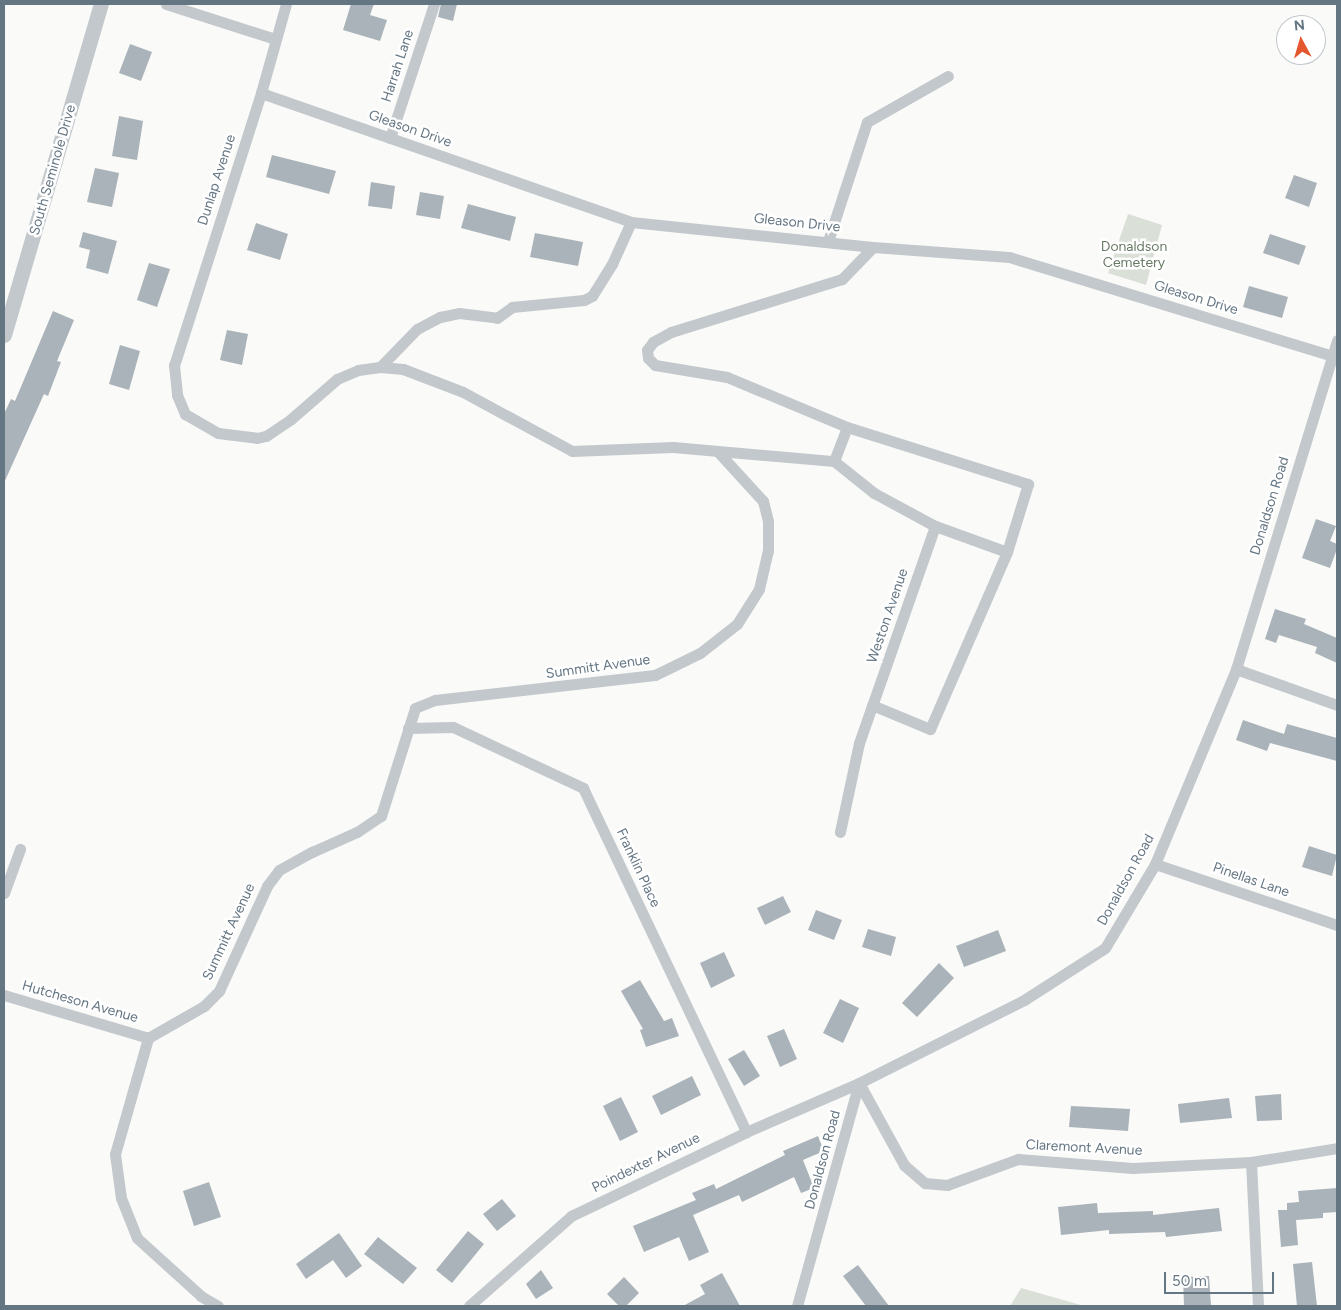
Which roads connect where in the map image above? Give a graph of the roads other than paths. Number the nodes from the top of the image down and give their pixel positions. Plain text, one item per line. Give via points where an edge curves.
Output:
1 (101, 4) edge
2 (166, 4) edge
3 (286, 4) edge
4 (434, 4) edge
5 (275, 39) junction
6 (948, 76) dead end
7 (261, 93) junction
8 (390, 138) junction
9 (631, 222) junction
10 (828, 241) junction
11 (873, 247) junction
12 (4, 335) edge
13 (1337, 340) edge
14 (1335, 356) edge
15 (380, 367) junction
16 (847, 427) junction
17 (719, 453) junction
18 (834, 461) junction
19 (935, 526) junction
20 (1006, 552) junction
21 (1236, 670) junction
22 (872, 705) junction
23 (1337, 705) edge
24 (408, 728) junction
25 (840, 832) dead end
26 (20, 849) dead end
27 (1155, 864) junction
28 (4, 893) edge
29 (1337, 925) edge
30 (4, 995) edge
31 (148, 1038) junction
32 (859, 1083) junction
33 (746, 1132) junction
34 (1337, 1148) edge
35 (1251, 1162) junction
36 (218, 1306) edge
37 (469, 1306) edge
38 (797, 1306) edge
39 (1258, 1306) edge

1 - 12 street, South Seminole Drive
2 - 5 street
3 - 5 street, Dunlap Avenue
4 - 8 street, Harrah Lane
5 - 7 street, Dunlap Avenue
6 - 10 street via 866,122
7 - 8 street, Gleason Drive
7 - 15 street, Dunlap Avenue via 174,365 176,395 185,414 218,433 256,438 274,432 292,419 337,379 358,370
8 - 9 street, Gleason Drive
9 - 10 street, Gleason Drive
9 - 15 street via 612,264 592,296 584,300 512,307 497,318 459,314 440,317 417,329
10 - 11 street, Gleason Drive
11 - 14 street, Gleason Drive via 1009,257
11 - 16 street via 842,279 670,332 652,342 647,350 648,358 655,365 727,377
13 - 14 street, Donaldson Road
14 - 21 street, Donaldson Road
15 - 17 street via 403,368 464,392 572,451 673,447
16 - 18 street
16 - 20 street via 1028,484
17 - 18 street via 765,453
17 - 24 street, Summitt Avenue via 763,501 769,535 759,590 737,624 719,641 655,675 436,700 415,708
18 - 19 street via 874,493
19 - 20 street
19 - 22 street, Weston Avenue
20 - 22 street via 930,729
21 - 23 street
21 - 27 street, Donaldson Road
22 - 25 street, Weston Avenue via 859,743
24 - 31 street, Summitt Avenue via 381,816 364,829 279,870 267,886 219,990 204,1006
24 - 33 street, Franklin Place via 453,727 584,788
26 - 28 street
27 - 29 street, Pinellas Lane
27 - 32 street, Donaldson Road via 1105,948 1024,1000
30 - 31 street, Hutcheson Avenue
31 - 36 street via 115,1154 121,1198 136,1238 201,1296
32 - 33 street, Poindexter Avenue
32 - 35 street, Claremont Avenue via 904,1165 925,1182 947,1185 1018,1159 1133,1168
32 - 38 street, Donaldson Road
33 - 37 street, Poindexter Avenue via 572,1216
34 - 35 street, Claremont Avenue
35 - 39 street

